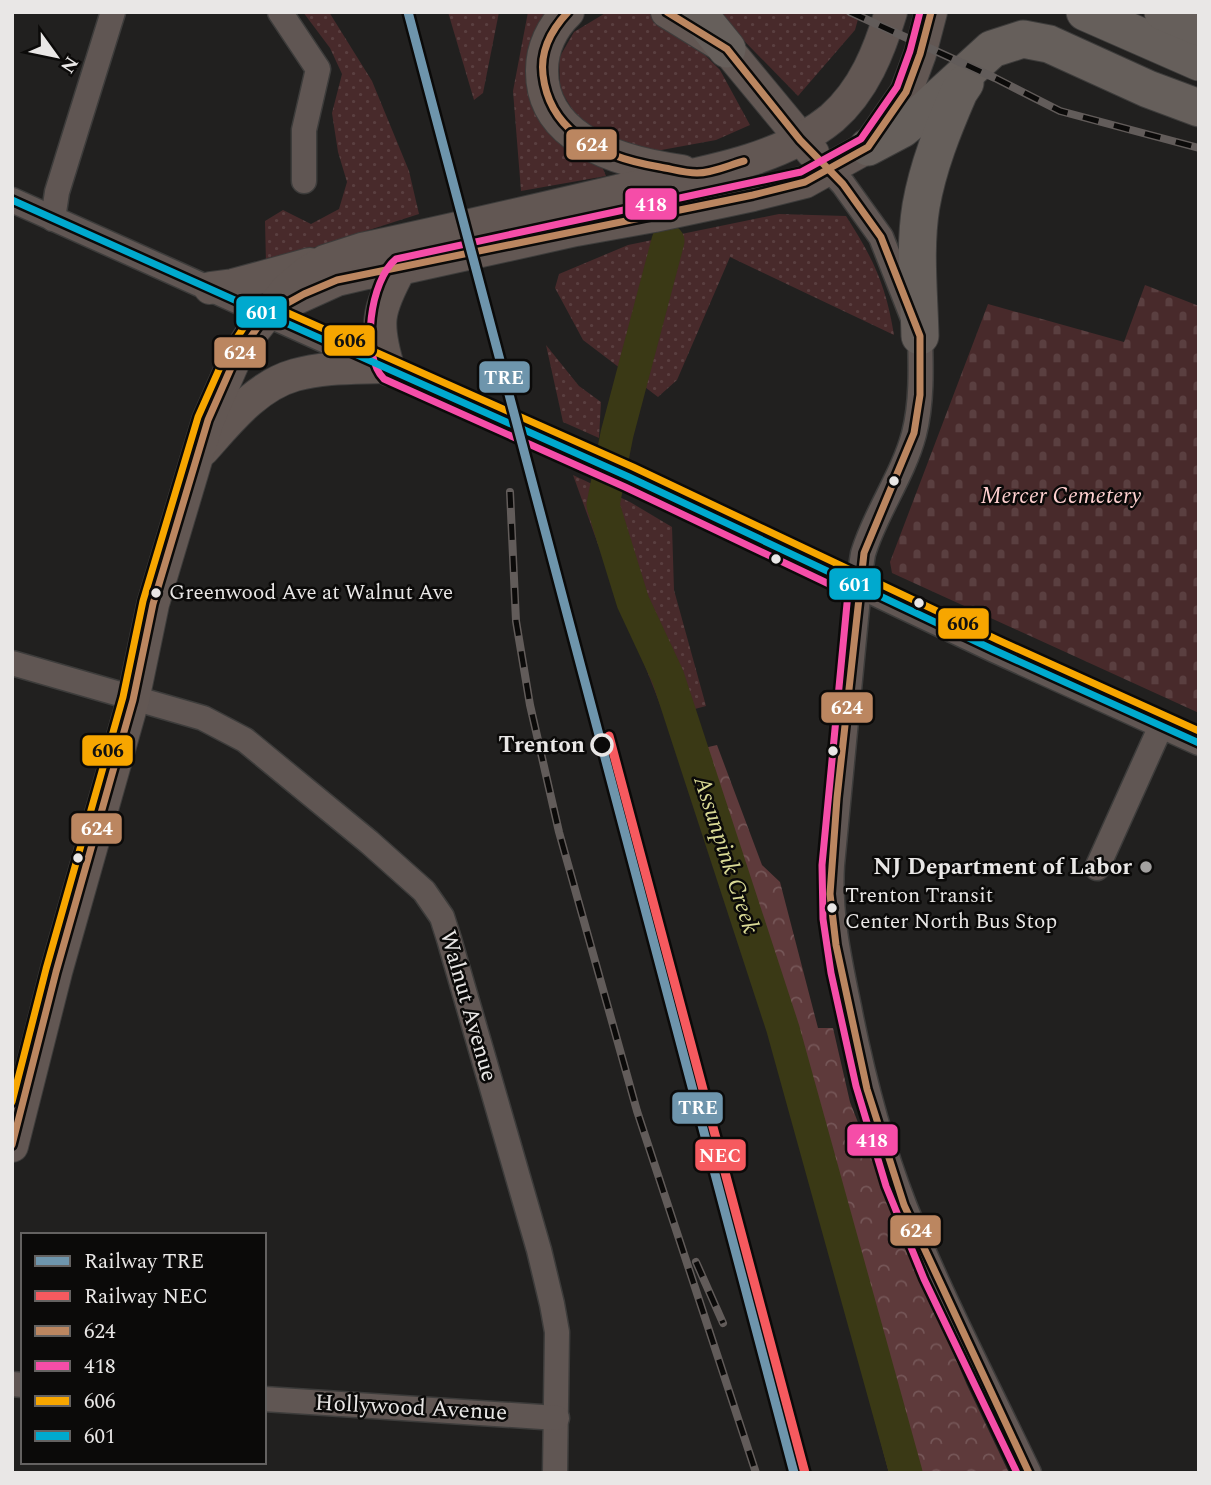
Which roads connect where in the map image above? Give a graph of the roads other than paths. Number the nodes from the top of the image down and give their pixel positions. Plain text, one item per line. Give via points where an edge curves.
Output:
1 (113, 12) edge
2 (280, 12) edge
3 (568, 12) edge
4 (667, 12) edge
5 (697, 12) edge
6 (891, 12) edge
7 (931, 12) edge
8 (1085, 12) edge
9 (727, 49) junction
10 (987, 52) junction
11 (1199, 62) edge
12 (1199, 108) edge
13 (800, 140) junction
14 (868, 147) junction
15 (829, 169) junction
16 (697, 173) junction
17 (304, 181) dead end
18 (12, 200) edge
19 (53, 219) junction
20 (545, 223) junction
21 (413, 256) junction
22 (325, 261) junction
23 (210, 288) junction
24 (266, 315) junction
25 (920, 337) junction
26 (386, 368) junction
27 (199, 453) junction
28 (859, 587) junction
29 (12, 663) edge
30 (133, 700) junction
31 (1161, 726) junction
32 (1199, 743) edge
33 (1097, 867) dead end
34 (12, 1146) edge
35 (266, 1399) edge
36 (557, 1418) junction
37 (555, 1473) edge
38 (1029, 1473) edge

1 - 19 street via 57,192
2 - 17 street via 318,69 304,131
3 - 16 main road via 551,35 542,61 541,83 554,113 608,154
4 - 9 main road
5 - 9 highway
6 - 13 main road via 871,67 852,97
7 - 14 main road via 905,92
8 - 11 highway
9 - 13 main road
10 - 12 highway via 1010,41 1034,39
10 - 14 highway via 924,111
10 - 25 highway via 959,92 930,166 918,252
13 - 15 main road
13 - 16 main road
14 - 15 main road
15 - 20 main road via 805,182 753,195
15 - 25 street via 881,237
16 - 20 main road
18 - 19 street
19 - 23 street
20 - 21 main road
21 - 22 main road via 362,249
21 - 24 main road via 337,280
21 - 26 main road via 381,309 379,329
22 - 23 main road
22 - 24 main road via 287,289
23 - 24 street
24 - 26 street
24 - 27 main road via 225,380
25 - 28 street via 920,395 914,433 864,553
26 - 27 main road via 314,371 282,380 244,407
26 - 28 street
27 - 30 main road via 153,604
28 - 31 street
28 - 38 street via 830,894 836,945 867,1088 904,1205
29 - 30 street, Walnut Avenue
30 - 34 main road
30 - 36 street, Walnut Avenue via 203,718 245,740 424,891 442,917 552,1304 557,1332
31 - 32 street
31 - 33 street
35 - 36 street, Hollywood Avenue
36 - 37 street, Walnut Avenue

